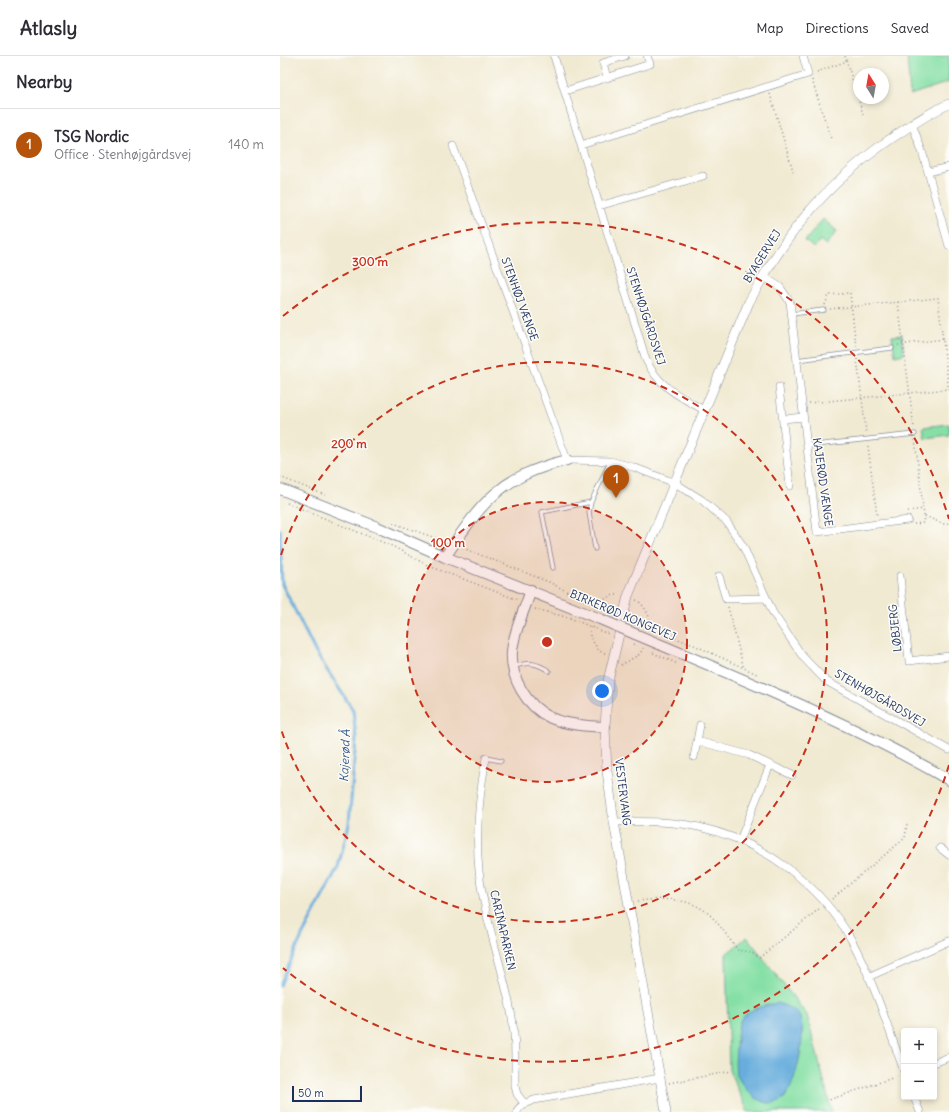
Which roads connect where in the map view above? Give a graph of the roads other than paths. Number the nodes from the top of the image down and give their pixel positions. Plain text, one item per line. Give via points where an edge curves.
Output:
1 (554, 56) edge
2 (625, 56) edge
3 (647, 56) edge
4 (803, 56) edge
5 (608, 78) junction
6 (564, 92) junction
7 (949, 104) edge
8 (912, 124) junction
9 (581, 145) junction
10 (453, 146) dead end
11 (949, 167) edge
12 (928, 172) junction
13 (703, 176) dead end
14 (600, 206) junction
15 (949, 246) edge
16 (763, 276) junction
17 (824, 310) road end
18 (791, 314) junction
19 (892, 348) road end
20 (796, 360) junction
21 (779, 387) dead end
22 (704, 410) junction
23 (803, 417) junction
24 (783, 419) junction
25 (915, 434) road end
26 (806, 446) junction
27 (567, 460) junction
28 (610, 461) junction
29 (675, 483) junction
30 (790, 486) dead end
31 (280, 489) edge
32 (591, 502) junction
33 (908, 520) dead end
34 (595, 548) dead end
35 (445, 557) junction
36 (553, 568) dead end
37 (719, 576) dead end
38 (900, 576) dead end
39 (531, 590) junction
40 (766, 598) junction
41 (949, 656) edge
42 (513, 667) junction
43 (549, 671) dead end
44 (700, 725) dead end
45 (605, 727) junction
46 (697, 742) junction
47 (949, 750) edge
48 (694, 757) dead end
49 (486, 758) joint
50 (501, 761) dead end
51 (770, 764) junction
52 (792, 775) dead end
53 (949, 780) edge
54 (614, 822) junction
55 (740, 840) junction
56 (940, 848) dead end
57 (949, 855) edge
58 (949, 941) edge
59 (868, 977) junction
60 (949, 1057) edge
61 (937, 1061) edge
62 (901, 1064) edge
63 (660, 1081) junction
64 (915, 1100) edge
65 (524, 1104) junction
66 (517, 1112) edge
67 (666, 1112) edge
68 (920, 1112) edge

1 - 6 street, STENHØJGÅRDSVEJ
2 - 5 street via 603,63
3 - 5 street via 650,64
4 - 9 street via 808,74
5 - 6 street
6 - 9 street, STENHØJGÅRDSVEJ
7 - 8 street, BYAGERVEJ
8 - 12 street
8 - 16 street, BYAGERVEJ via 858,162 822,196 790,234
9 - 14 street, STENHØJGÅRDSVEJ
10 - 27 street, STENHØJ VÆNGE
11 - 12 street
12 - 15 street
13 - 14 street
14 - 22 street, STENHØJGÅRDSVEJ via 642,346 653,373 676,394
16 - 18 street, KAJERØD VÆNGE via 786,294
16 - 22 street, BYAGERVEJ via 749,302
17 - 18 lane
18 - 20 street, KAJERØD VÆNGE
19 - 20 lane
20 - 23 street, KAJERØD VÆNGE
21 - 24 street
22 - 29 street, BYAGERVEJ
23 - 24 street
23 - 26 street, KAJERØD VÆNGE
24 - 30 street
25 - 26 lane
26 - 33 street, KAJERØD VÆNGE via 817,532
27 - 28 street, STENHØJGÅRDSVEJ
27 - 35 main road via 540,466 517,476 495,492 474,515
28 - 29 street, STENHØJGÅRDSVEJ via 633,466
28 - 32 lane
29 - 40 street, STENHØJGÅRDSVEJ via 702,500 726,521 743,546
29 - 45 street, VESTERVANG via 628,596 608,681
31 - 35 main road, BIRKERØD KONGEVEJ
32 - 34 lane via 589,512
32 - 36 lane via 542,512
35 - 39 main road, BIRKERØD KONGEVEJ
37 - 40 street via 726,599
38 - 41 street, LØBJERG via 909,661
39 - 42 main road via 512,651
39 - 53 main road, BIRKERØD KONGEVEJ, bridge via 601,614 635,634 797,702 909,757
40 - 47 street, STENHØJGÅRDSVEJ via 787,636 826,681
42 - 43 lane via 522,663 532,663 541,665
42 - 45 main road via 526,697 538,709 552,718 568,723
44 - 46 street
45 - 54 street, VESTERVANG via 607,771
46 - 48 street
46 - 51 street via 749,755
49 - 50 lane
49 - 65 street, CARINAPARKEN via 479,798 479,871 484,903 510,1008 514,1035 515,1086
51 - 52 street
51 - 55 street
54 - 55 street via 658,821 692,826
54 - 63 street, VESTERVANG
55 - 59 street via 778,861 807,883 832,911 852,941
56 - 57 street
58 - 59 street
59 - 62 street
60 - 61 street
63 - 65 street via 534,1100
63 - 67 street, VESTERVANG
64 - 68 street
65 - 66 street

